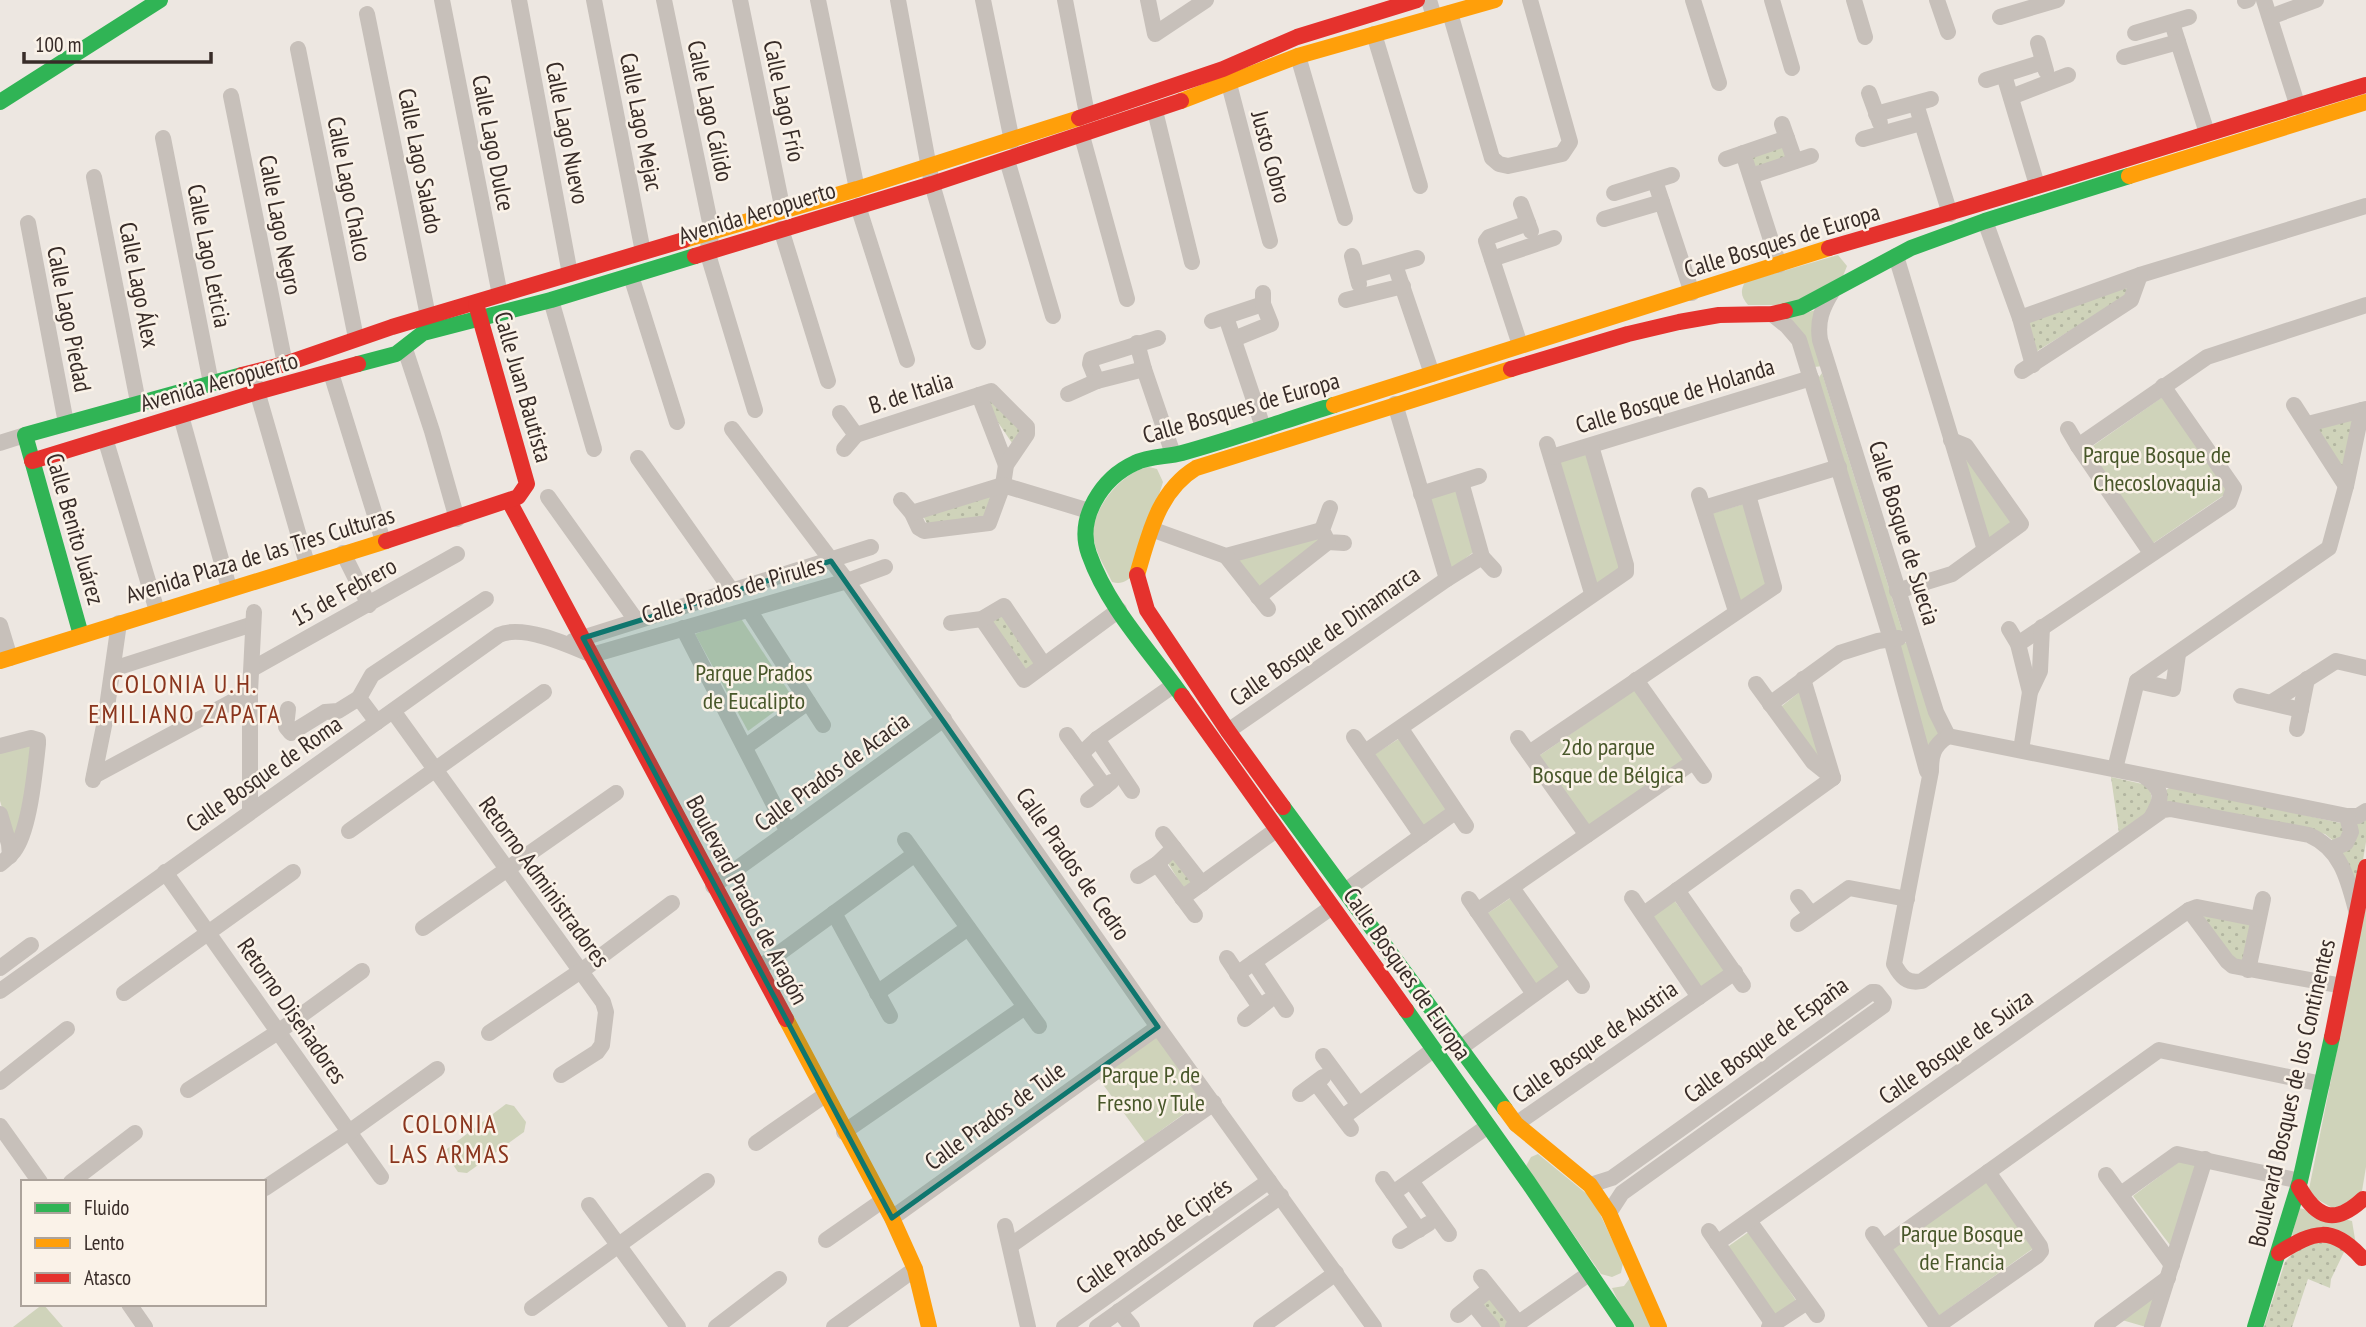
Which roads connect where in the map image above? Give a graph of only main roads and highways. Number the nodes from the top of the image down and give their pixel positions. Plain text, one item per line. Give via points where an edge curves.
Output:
1 (160, 0) edge
2 (1417, 0) edge
3 (1495, 0) edge
4 (1249, 68) junction
5 (2366, 85) edge
6 (0, 102) edge
7 (2366, 102) edge
8 (1830, 248) junction
9 (1750, 275) junction
10 (1838, 288) junction
11 (478, 310) junction
12 (1767, 313) junction
13 (25, 435) joint
14 (1146, 459) junction
15 (32, 461) junction
16 (527, 484) joint
17 (1168, 492) junction
18 (509, 501) junction
19 (1137, 575) junction
20 (1101, 581) junction
21 (81, 635) junction
22 (5, 660) edge
23 (2366, 867) edge
24 (1553, 1153) junction
25 (1528, 1182) junction
26 (2299, 1184) junction
27 (2365, 1194) edge
28 (2279, 1253) junction
29 (2364, 1263) edge
30 (1630, 1264) junction
31 (1592, 1276) junction
32 (929, 1327) edge
33 (1626, 1327) edge
34 (1659, 1327) edge
35 (2255, 1327) edge

1 - 6 main road
2 - 4 main road, Avenida Aeropuerto via 1297,37
3 - 4 main road, Avenida Aeropuerto
4 - 11 main road, Avenida Aeropuerto via 500,295
4 - 11 main road, Avenida Aeropuerto via 1229,84 932,184 551,300
5 - 8 main road, Calle Bosques de Europa
7 - 10 main road, Calle Bosques de Europa via 1911,247
8 - 9 main road, Calle Bosques de Europa
8 - 10 main road via 1851,258 1853,273
9 - 12 main road via 1738,285 1737,297
9 - 14 main road, Calle Bosques de Europa
10 - 12 main road, Calle Bosques de Europa via 1801,307
11 - 13 main road, Avenida Aeropuerto via 428,316 285,364
11 - 15 main road, Avenida Aeropuerto via 423,333 396,354
11 - 16 main road, Calle Juan Bautista
12 - 17 main road, Calle Bosques de Europa via 1679,321 1628,334 1196,468
13 - 15 main road, Calle Benito Juárez
14 - 17 main road via 1165,469
14 - 20 main road, Calle Bosques de Europa via 1115,476 1089,510 1088,552
15 - 21 main road, Calle Benito Juárez
16 - 18 main road, Avenida Plaza de las Tres Culturas
17 - 19 main road, Calle Bosques de Europa
18 - 21 main road, Avenida Plaza de las Tres Culturas
18 - 32 main road, Boulevard Prados de Aragón via 892,1217 915,1269
19 - 20 main road via 1119,591
19 - 24 main road, Calle Bosques de Europa via 1147,610 1228,731 1516,1124
20 - 25 main road, Calle Bosques de Europa via 1136,637
21 - 22 main road, Avenida Plaza de las Tres Culturas
23 - 26 main road, Boulevard Bosques de los Continentes
24 - 25 main road via 1537,1148 1525,1154 1522,1167
24 - 30 main road, Calle Bosques de Europa via 1590,1185 1609,1213
25 - 31 main road, Calle Bosques de Europa
26 - 27 main road via 2313,1209 2334,1217 2345,1215
26 - 28 main road, Boulevard Bosques de los Continentes
27 - 29 main road via 2359,1227
28 - 29 main road via 2305,1236 2320,1233 2352,1245
28 - 35 main road, Boulevard Bosques de los Continentes
30 - 31 main road via 1616,1282
30 - 34 main road, Calle Bosques de Europa
31 - 33 main road, Calle Bosques de Europa

